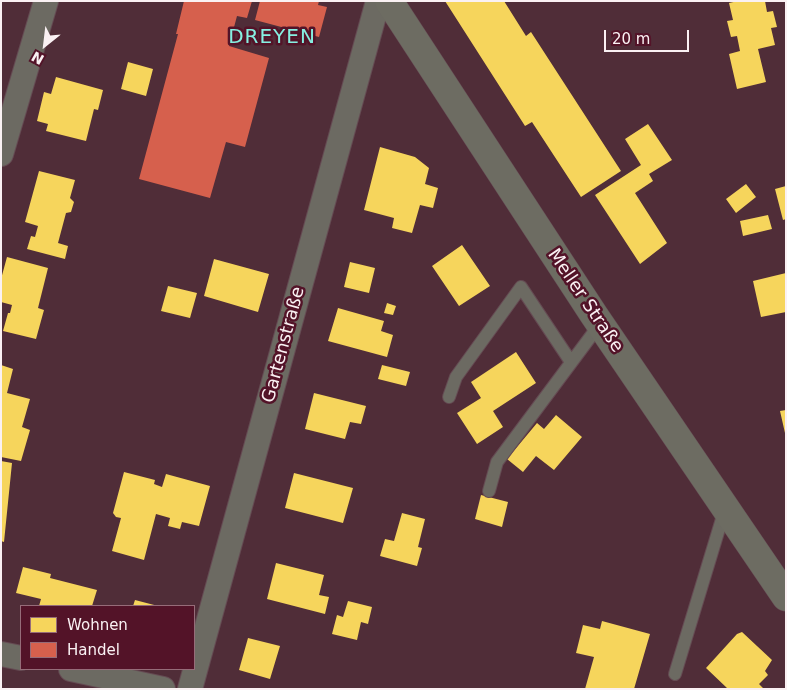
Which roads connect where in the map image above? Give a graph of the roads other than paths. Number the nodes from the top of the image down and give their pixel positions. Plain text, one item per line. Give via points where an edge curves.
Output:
1 (46, 1) edge
2 (378, 1) edge
3 (389, 1) edge
4 (1, 154) edge
5 (600, 324) junction
6 (571, 362) junction
7 (449, 396) dead end
8 (490, 491) dead end
9 (725, 508) junction
10 (786, 596) edge
11 (1, 654) edge
12 (20, 658) edge
13 (76, 670) edge
14 (675, 674) dead end
15 (163, 689) edge
16 (190, 689) edge

1 - 4 street
2 - 16 street, Gartenstraße
3 - 5 main road, Meller Straße
5 - 6 lane
5 - 9 main road, Meller Straße
6 - 7 lane via 521,287 456,377
6 - 8 lane via 497,462
9 - 10 main road, Meller Straße
9 - 14 lane
11 - 12 street
13 - 15 street

